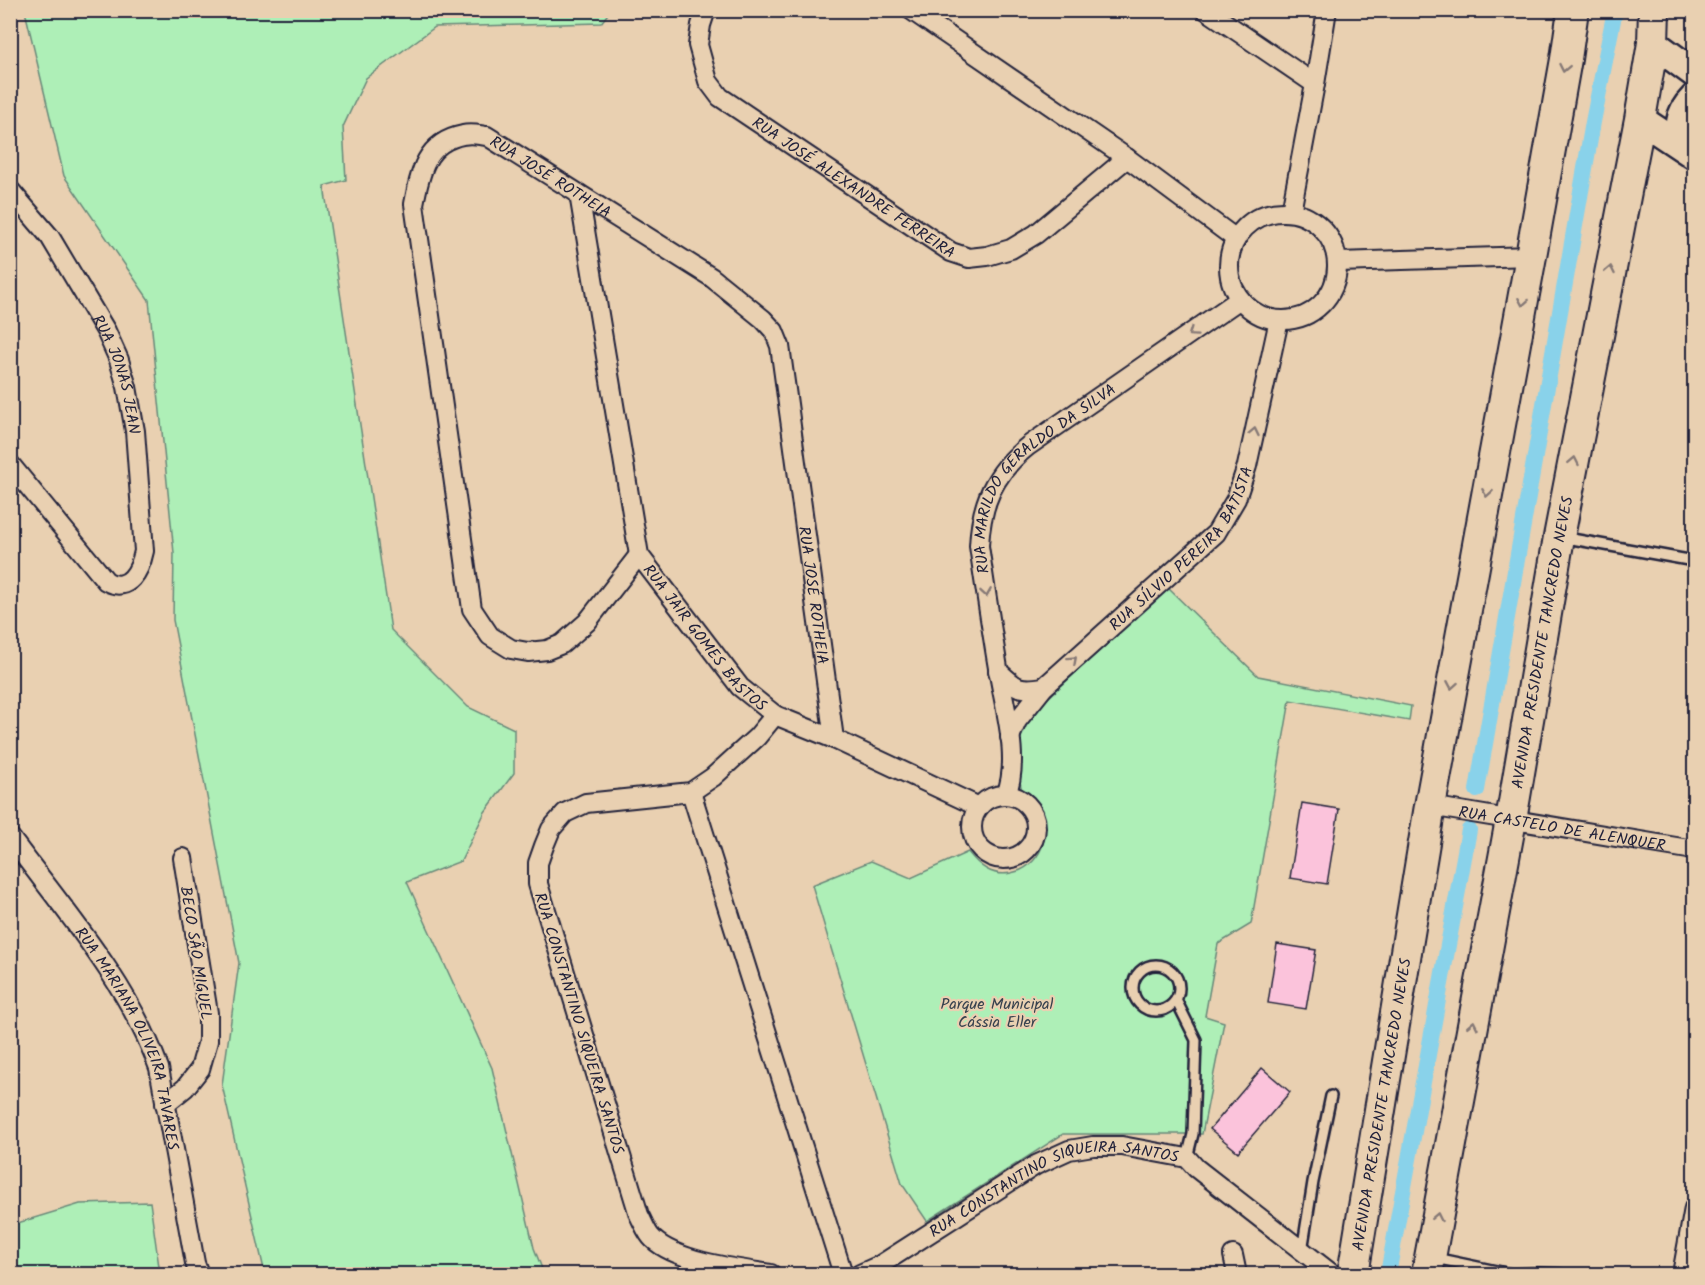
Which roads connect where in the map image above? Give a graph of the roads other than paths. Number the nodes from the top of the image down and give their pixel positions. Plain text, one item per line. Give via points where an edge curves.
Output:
1 (706, 10) edge
2 (911, 10) edge
3 (1206, 10) edge
4 (1327, 10) edge
5 (1573, 10) edge
6 (1654, 10) edge
7 (1653, 44) junction
8 (1695, 73) edge
9 (1315, 84) junction
10 (1695, 98) edge
11 (1640, 119) junction
12 (1689, 152) edge
13 (1127, 158) junction
14 (10, 190) edge
15 (579, 194) junction
16 (1291, 212) junction
17 (1236, 239) junction
18 (1531, 256) junction
19 (1338, 262) junction
20 (1240, 299) junction
21 (1279, 320) junction
22 (10, 464) edge
23 (1559, 537) junction
24 (639, 555) junction
25 (1695, 561) edge
26 (998, 671) junction
27 (1044, 687) junction
28 (775, 715) junction
29 (1010, 737) junction
30 (834, 738) junction
31 (691, 792) junction
32 (1006, 795) junction
33 (1430, 806) junction
34 (979, 807) junction
35 (1498, 818) junction
36 (10, 837) edge
37 (1695, 850) edge
38 (183, 858) dead end
39 (1176, 1000) junction
40 (1331, 1096) dead end
41 (165, 1104) junction
42 (1187, 1158) junction
43 (1695, 1208) edge
44 (1692, 1233) edge
45 (1302, 1251) junction
46 (1233, 1256) dead end
47 (1428, 1266) edge
48 (197, 1269) edge
49 (771, 1275) edge
50 (843, 1275) edge
51 (860, 1275) edge
52 (1237, 1275) edge
53 (1332, 1275) edge
54 (1353, 1275) edge
55 (1511, 1275) edge
56 (1517, 1275) edge
57 (1560, 1275) edge
58 (1682, 1275) edge

1 - 13 street, RUA JOSÉ ALEXANDRE FERREIRA via 698,45 708,81 720,97 951,252 969,258 1011,249 1036,234
2 - 13 street
3 - 9 street
4 - 9 street
5 -> 18 main road, AVENIDA PRESIDENTE TANCREDO NEVES
6 - 7 main road, AVENIDA PRESIDENTE TANCREDO NEVES
7 - 8 street
7 - 11 main road, AVENIDA PRESIDENTE TANCREDO NEVES
9 - 16 street
10 - 12 street via 1683,114 1679,128
11 - 12 street
23 -> 11 main road, AVENIDA PRESIDENTE TANCREDO NEVES
13 - 17 street
14 - 22 street, RUA JONAS JEAN via 50,237 119,360 135,431 144,551 136,575 119,585 103,578
15 - 24 street, RUA JAIR GOMES BASTOS
15 - 24 street, RUA JOSÉ ROTHEIA via 487,136 465,134 448,139 430,153 420,174 414,204 472,609 490,636 511,649 547,650 562,644 587,622
15 - 30 street, RUA JOSÉ ROTHEIA via 711,277 774,331 780,346
16 - 17 street via 1269,214 1250,223
16 - 19 street via 1318,224 1335,248
17 - 20 street via 1229,270
18 - 19 street
18 -> 33 main road, AVENIDA PRESIDENTE TANCREDO NEVES
19 - 21 street via 1336,281 1328,297 1314,311 1297,319
20 - 21 street via 1251,310
20 -> 26 street, RUA MARILDO GERALDO DA SILVA via 1028,446 1014,457 993,487 980,523 979,546
27 -> 21 street, RUA SÍLVIO PEREIRA BATISTA via 1216,533 1236,499 1247,466
23 - 25 lane
23 - 35 main road, AVENIDA PRESIDENTE TANCREDO NEVES
24 - 28 street, RUA JAIR GOMES BASTOS via 740,687
26 - 27 street via 1014,686 1026,690
26 - 29 street, RUA MARILDO GERALDO DA SILVA
27 - 29 street, RUA SÍLVIO PEREIRA BATISTA via 1017,721
28 - 30 street, RUA JAIR GOMES BASTOS
28 - 31 street, RUA CONSTANTINO SIQUEIRA SANTOS via 757,737
29 - 32 street, RUA MARILDO GERALDO DA SILVA via 1012,772
30 - 34 street, RUA JAIR GOMES BASTOS
31 - 49 street, RUA CONSTANTINO SIQUEIRA SANTOS via 586,802 565,813 551,829 544,846 538,863 538,884 639,1215 652,1239 676,1254
31 - 50 street
32 - 34 street via 991,798
32 - 34 street via 1024,802 1036,818 1033,844 1024,854 998,859 981,849 972,832
33 - 35 street, RUA CASTELO DE ALENQUER
33 - 54 main road, AVENIDA PRESIDENTE TANCREDO NEVES
35 - 37 street, RUA CASTELO DE ALENQUER
47 -> 35 main road, AVENIDA PRESIDENTE TANCREDO NEVES
36 - 41 street, RUA MARIANA OLIVEIRA TAVARES via 110,972 148,1040 159,1068
38 - 41 street, BECO SÃO MIGUEL via 208,1013 208,1041 200,1069
39 - 39 lane via 1177,978 1166,967 1150,965 1133,981 1134,997 1144,1008 1158,1011
39 - 42 lane, RUA CONSTANTINO SIQUEIRA SANTOS via 1196,1040 1193,1134
40 - 45 lane
41 - 48 street, RUA MARIANA OLIVEIRA TAVARES
42 - 45 street, RUA CONSTANTINO SIQUEIRA SANTOS
42 - 51 street, RUA CONSTANTINO SIQUEIRA SANTOS via 1122,1146 1069,1150 1036,1165
43 - 44 street
44 - 58 street
45 - 53 street, RUA CONSTANTINO SIQUEIRA SANTOS
46 - 52 street
47 - 55 lane
56 - 57 lane

